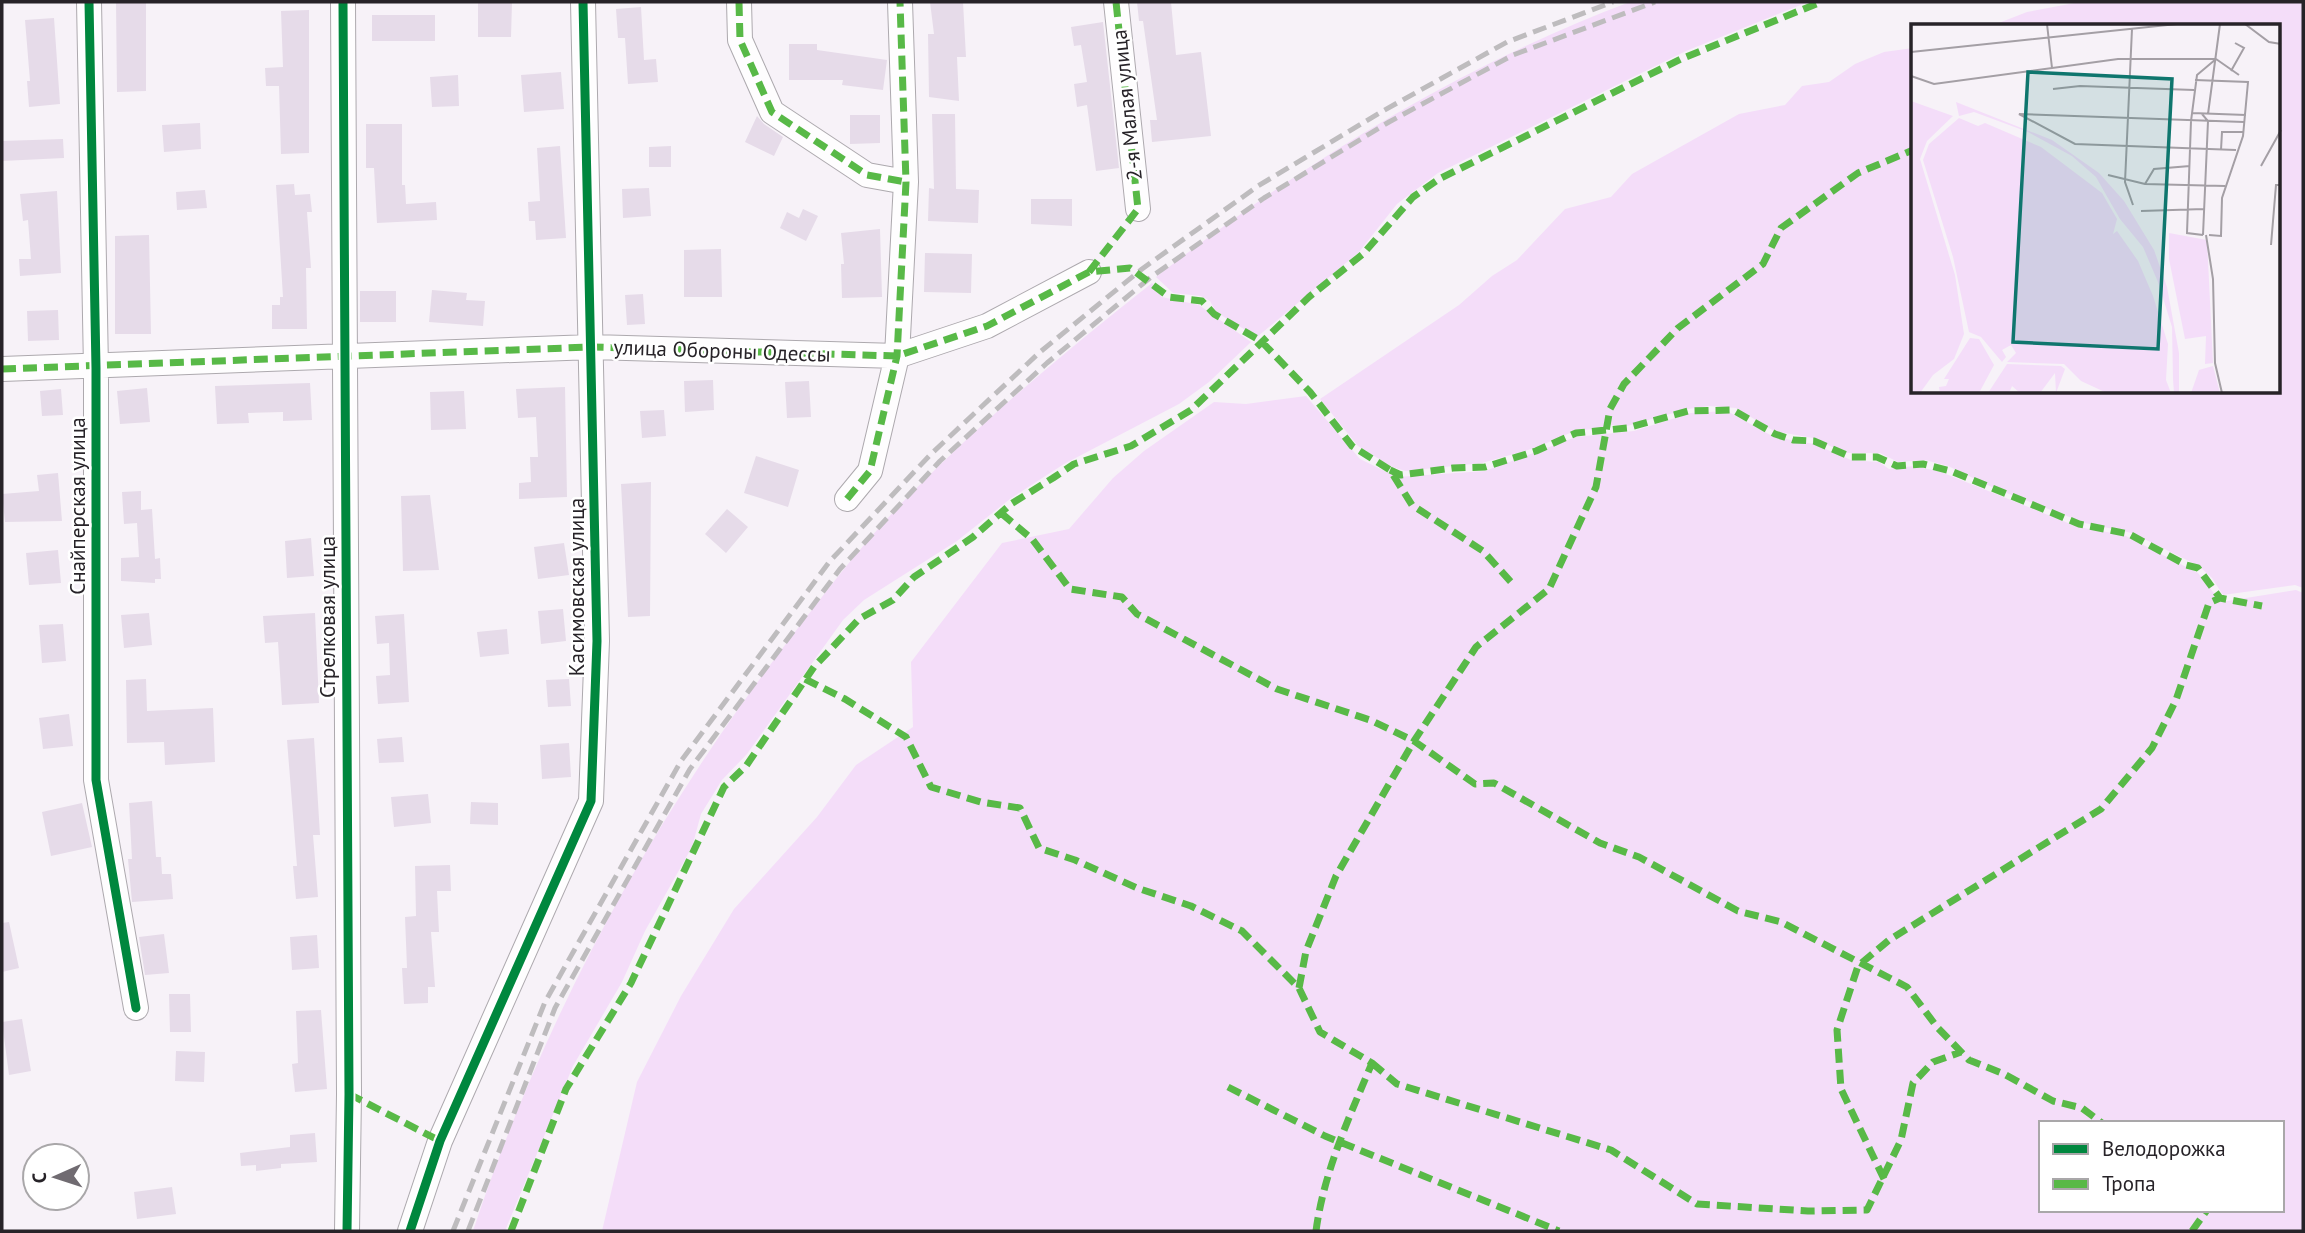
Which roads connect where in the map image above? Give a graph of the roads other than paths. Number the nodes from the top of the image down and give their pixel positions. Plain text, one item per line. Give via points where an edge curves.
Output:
1 (89, 2) edge
2 (343, 2) edge
3 (583, 2) edge
4 (739, 2) edge
5 (900, 2) edge
6 (1116, 2) edge
7 (906, 182) junction
8 (1138, 209) dead end
9 (1089, 272) dead end
10 (592, 346) junction
11 (344, 355) junction
12 (897, 356) junction
13 (96, 368) junction
14 (2, 369) edge
15 (847, 499) dead end
16 (136, 1007) dead end
17 (347, 1231) edge
18 (410, 1231) edge

1 - 13 street, Снайперская улица
2 - 11 street, Стрелковая улица
3 - 10 street, Касимовская улица
4 - 7 street via 740,40 772,112 867,175
5 - 7 street
6 - 8 street, 2-я Малая улица
7 - 12 street
9 - 12 street, улица Обороны Одессы via 987,326
10 - 11 street, улица Обороны Одессы
10 - 12 street, улица Обороны Одессы
10 - 18 street, Касимовская улица via 597,640 591,801 440,1141
11 - 13 street, улица Обороны Одессы
11 - 17 street, Стрелковая улица
12 - 15 street via 870,471
13 - 14 street, улица Обороны Одессы
13 - 16 street, Снайперская улица via 96,780

